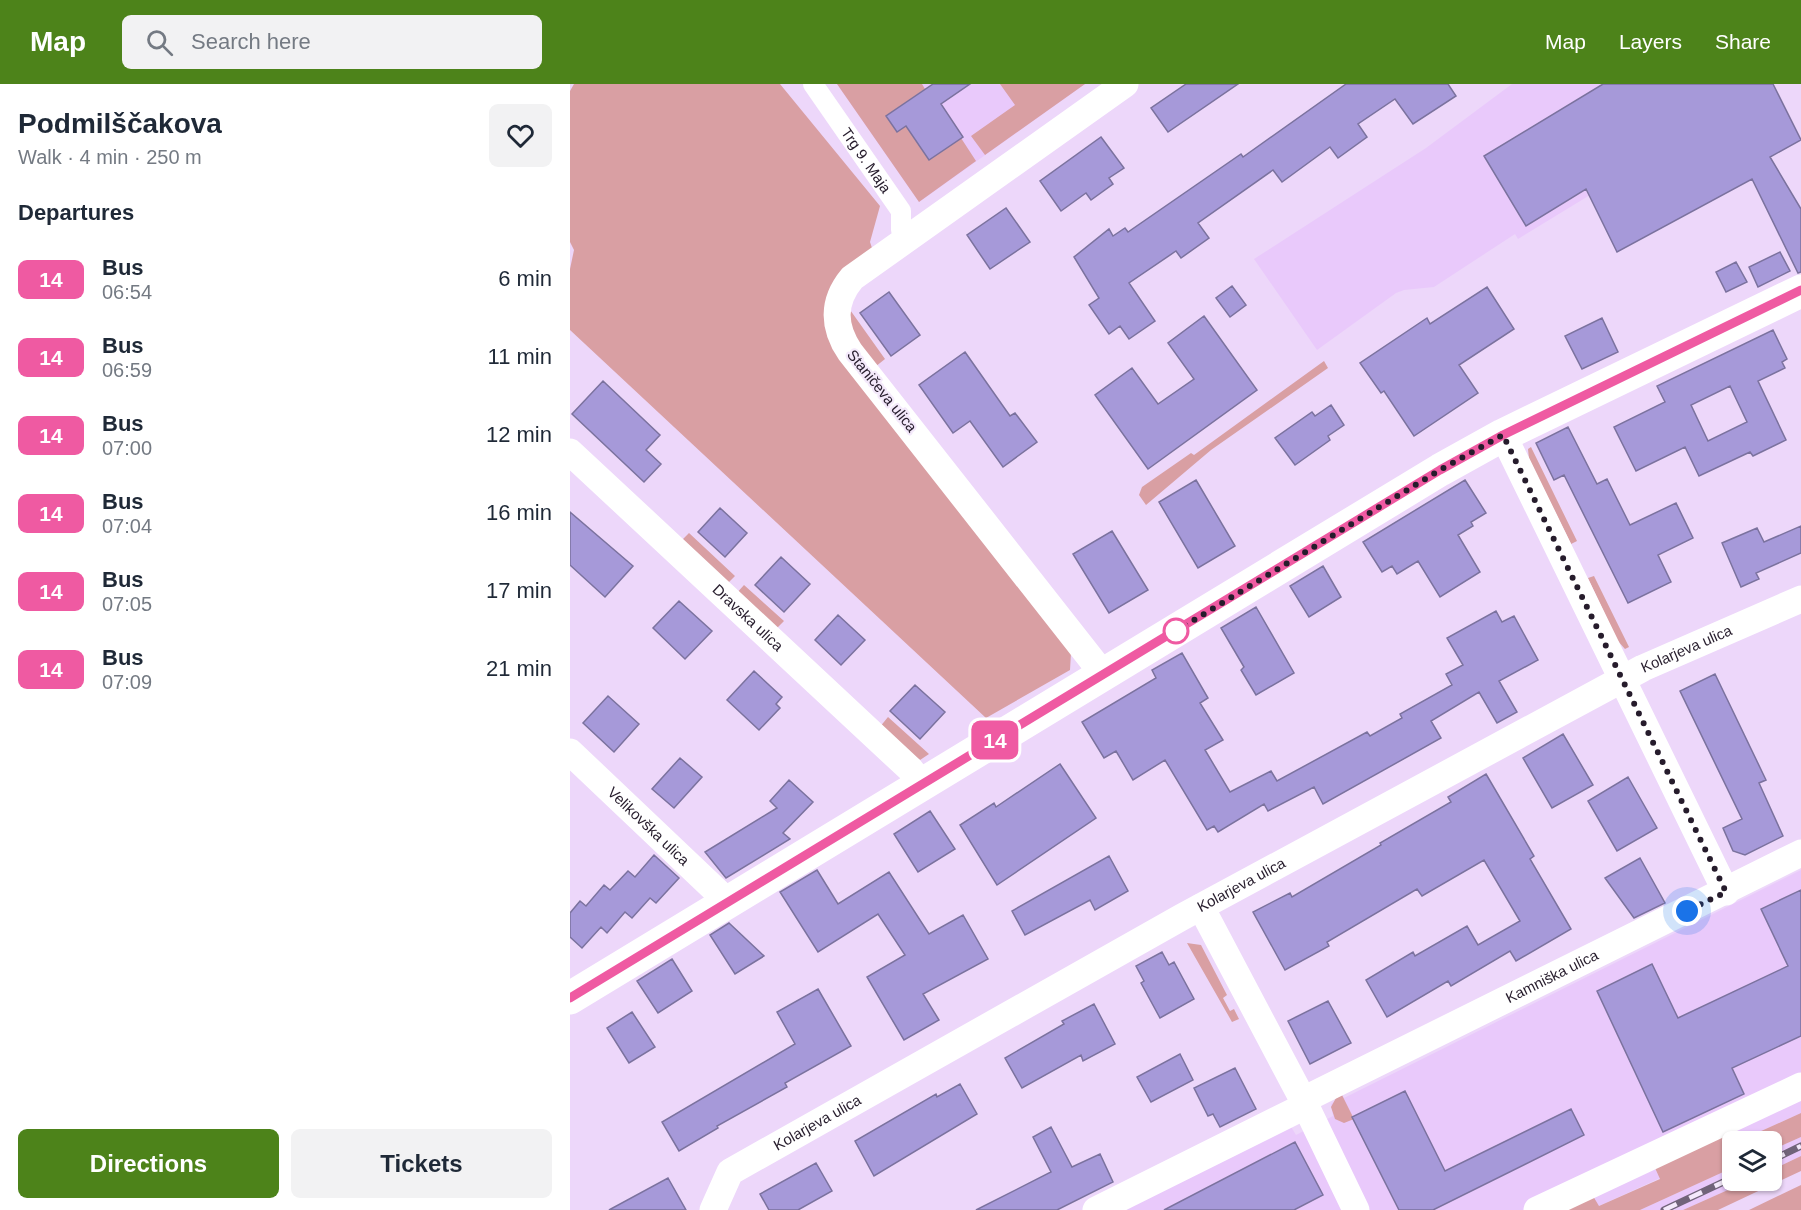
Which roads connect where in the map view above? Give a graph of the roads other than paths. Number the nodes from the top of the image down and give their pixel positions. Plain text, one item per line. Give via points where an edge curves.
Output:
1 (813, 84) edge
2 (1125, 84) edge
3 (908, 239) junction
4 (1801, 291) edge
5 (1503, 435) junction
6 (570, 452) edge
7 (1801, 599) edge
8 (1103, 674) junction
9 (1622, 679) junction
10 (570, 752) edge
11 (922, 785) junction
12 (1801, 853) edge
13 (1726, 892) junction
14 (728, 901) junction
15 (1201, 907) junction
16 (570, 998) edge
17 (1801, 1086) edge
18 (1304, 1103) junction
19 (713, 1210) edge
20 (1096, 1210) edge
21 (1356, 1210) edge
22 (1538, 1210) edge

1 - 3 street, Trg 9. Maja via 901,212 901,230
2 - 3 street, Staničeva ulica
3 - 8 street, Staničeva ulica via 852,278 838,302 836,317 843,342
4 - 5 street
5 - 8 street
5 - 9 street
6 - 11 street, Dravska ulica via 910,769
7 - 9 street, Kolarjeva ulica
8 - 11 street
9 - 13 street
9 - 15 street, Kolarjeva ulica
10 - 14 street, Velikovška ulica
11 - 14 street
12 - 13 street, Kamniška ulica
13 - 18 street, Kamniška ulica
14 - 16 street
15 - 18 street
15 - 19 street, Kolarjeva ulica via 730,1172
17 - 22 street
18 - 20 street, Kamniška ulica
18 - 21 street

